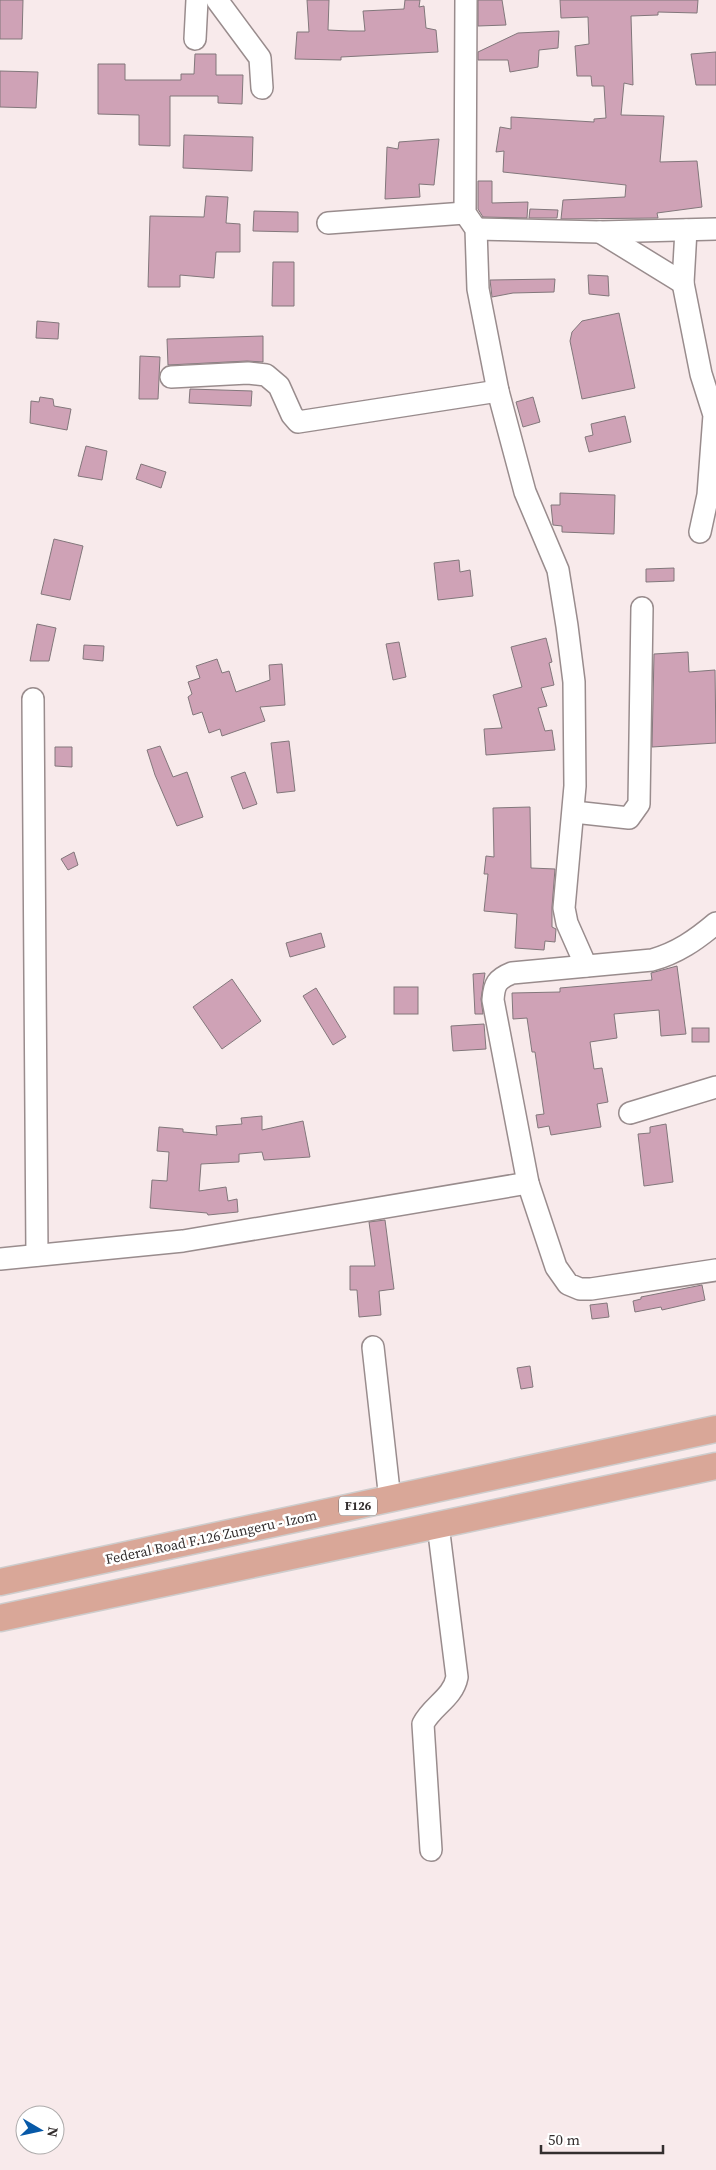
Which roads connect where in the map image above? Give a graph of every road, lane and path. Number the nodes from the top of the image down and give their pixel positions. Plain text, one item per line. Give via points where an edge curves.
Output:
1 (198, 0) edge
2 (217, 0) edge
3 (466, 0) edge
4 (195, 39) dead end
5 (262, 88) dead end
6 (471, 221) junction
7 (328, 223) dead end
8 (716, 229) edge
9 (686, 230) junction
10 (600, 232) junction
11 (683, 283) junction
12 (171, 377) dead end
13 (498, 391) junction
14 (700, 532) dead end
15 (642, 608) dead end
16 (33, 699) dead end
17 (574, 812) junction
18 (716, 923) edge
19 (586, 966) junction
20 (716, 1086) edge
21 (630, 1113) dead end
22 (528, 1183) junction
23 (37, 1255) junction
24 (0, 1258) edge
25 (715, 1272) edge
26 (372, 1347) dead end
27 (716, 1429) edge
28 (608, 1452) junction
29 (716, 1466) edge
30 (616, 1488) junction
31 (390, 1500) junction
32 (438, 1525) junction
33 (0, 1582) edge
34 (0, 1618) edge
35 (431, 1850) dead end

1 - 4 street
2 - 5 street via 260,58
3 - 6 street
6 - 7 street
6 - 10 street
6 - 13 street via 478,289
8 - 9 street
9 - 10 street
9 - 11 street
10 - 11 street
11 - 14 street via 700,374 714,415 708,495
12 - 13 street via 266,375 278,386 298,422
13 - 17 street via 525,492 558,570 574,682
15 - 17 street via 640,804 629,818
16 - 23 street
17 - 19 street via 564,908 567,923
18 - 19 street via 669,955 652,960
19 - 22 street via 512,973 499,978 494,987 493,1000
20 - 21 street
22 - 23 street via 183,1241
22 - 25 street via 556,1267 568,1284 591,1289
23 - 24 street
26 - 31 street
27 - 28 main road, Federal Road F.126 Zungeru - Izom / F126
28 - 30 main road
28 - 31 main road, Federal Road F.126 Zungeru - Izom / F126
29 - 30 main road
30 - 32 main road
31 - 33 main road, Federal Road F.126 Zungeru - Izom / F126
32 - 34 main road
32 - 35 street via 457,1677 455,1687 424,1724

